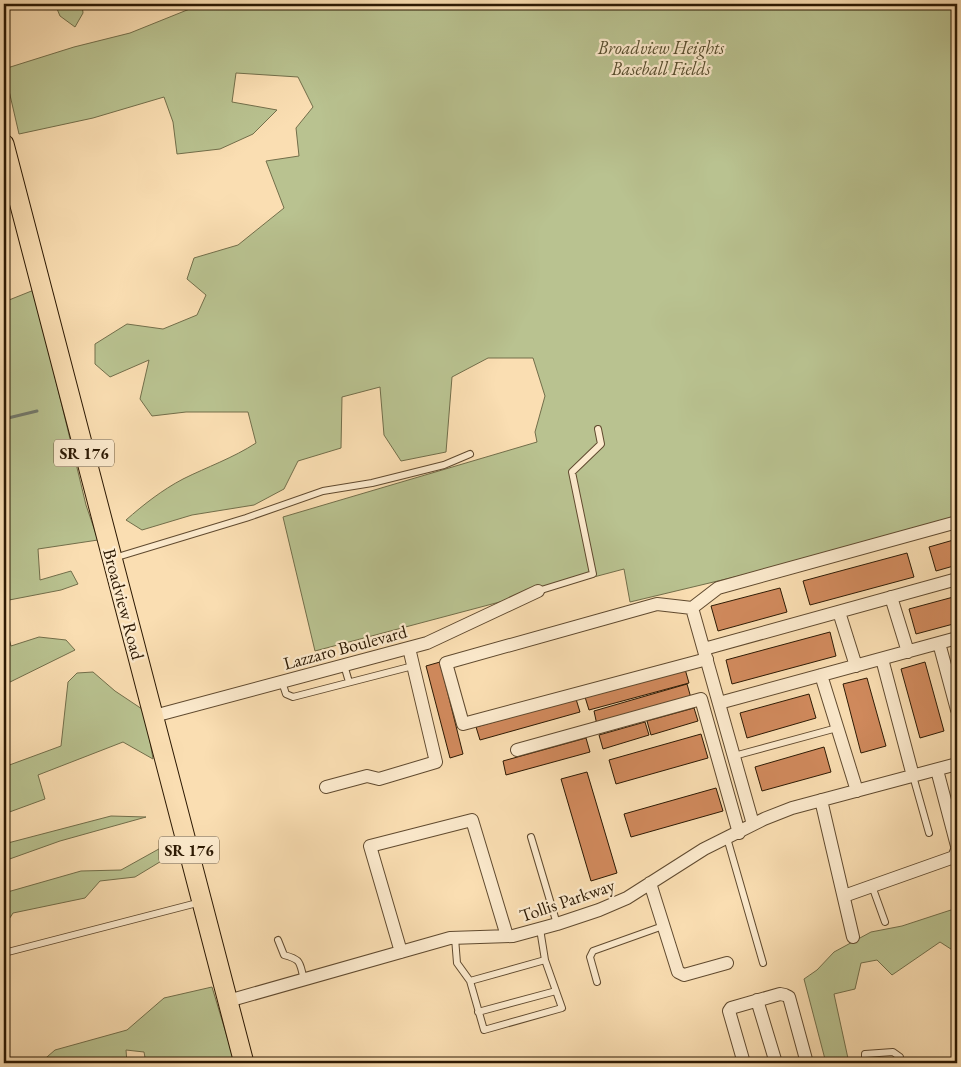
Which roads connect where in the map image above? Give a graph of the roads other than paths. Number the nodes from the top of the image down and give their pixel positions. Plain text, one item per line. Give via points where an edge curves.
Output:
1 (4, 144) edge
2 (598, 429) dead end
3 (470, 454) dead end
4 (957, 522) edge
5 (112, 558) junction
6 (957, 579) edge
7 (538, 591) joint
8 (891, 597) junction
9 (692, 608) junction
10 (839, 612) junction
11 (957, 638) edge
12 (939, 643) junction
13 (409, 648) junction
14 (908, 652) junction
15 (706, 654) junction
16 (882, 659) junction
17 (344, 665) junction
18 (413, 666) junction
19 (856, 666) junction
20 (821, 676) junction
21 (282, 682) junction
22 (349, 682) junction
23 (955, 695) edge
24 (719, 703) junction
25 (957, 710) edge
26 (154, 716) junction
27 (837, 728) junction
28 (517, 750) dead end
29 (734, 756) junction
30 (957, 764) edge
31 (937, 770) junction
32 (913, 776) junction
33 (326, 787) dead end
34 (857, 791) junction
35 (821, 800) junction
36 (753, 824) junction
37 (739, 832) junction
38 (929, 833) dead end
39 (531, 837) dead end
40 (727, 838) junction
41 (956, 855) edge
42 (650, 883) junction
43 (872, 886) junction
44 (844, 896) junction
45 (202, 901) junction
46 (885, 922) dead end
47 (556, 924) junction
48 (663, 926) junction
49 (540, 929) junction
50 (507, 936) junction
51 (853, 937) dead end
52 (455, 938) junction
53 (278, 940) dead end
54 (401, 952) junction
55 (4, 953) edge
56 (545, 960) junction
57 (727, 963) dead end
58 (763, 963) dead end
59 (304, 979) junction
60 (470, 981) junction
61 (597, 982) dead end
62 (556, 991) junction
63 (757, 1000) junction
64 (228, 1001) junction
65 (478, 1012) junction
66 (244, 1063) edge
67 (744, 1063) edge
68 (776, 1063) edge
69 (807, 1063) edge
70 (865, 1063) edge
71 (900, 1063) edge

1 - 5 main road, Broadview Road / SR 176
2 - 7 lane via 601,444 572,472 593,574
3 - 5 lane via 444,465 323,491
4 - 9 street via 718,588
5 - 26 main road, Broadview Road / SR 176
6 - 8 street
7 - 13 street, Lazzaro Boulevard via 427,643
8 - 10 street
8 - 14 street
9 - 15 street
9 - 15 street via 657,604 446,663 463,724
10 - 15 street
10 - 19 street
11 - 12 street
12 - 14 street
12 - 23 street
13 - 17 street, Lazzaro Boulevard
13 - 18 street
14 - 16 street
15 - 24 street
16 - 19 street
16 - 32 street
17 - 21 street, Lazzaro Boulevard
17 - 22 lane
18 - 22 lane
18 - 33 street via 436,762 379,779 366,776
19 - 20 street
20 - 24 street
20 - 27 street
21 - 22 lane via 286,694 293,697
21 - 26 street, Lazzaro Boulevard
23 - 25 street
24 - 29 street
26 - 45 main road, Broadview Road / SR 176
27 - 29 lane
27 - 34 street
28 - 37 street via 701,699
29 - 36 street
30 - 31 street, Tollis Parkway
31 - 32 street, Tollis Parkway
31 - 41 street
32 - 34 street, Tollis Parkway
32 - 38 lane
34 - 35 street, Tollis Parkway
35 - 36 street, Tollis Parkway
35 - 44 street
36 - 37 street, Tollis Parkway
37 - 40 street, Tollis Parkway
39 - 47 lane
40 - 42 street, Tollis Parkway
40 - 58 lane
41 - 43 street
42 - 47 street, Tollis Parkway via 627,898
42 - 48 street
43 - 44 street
43 - 46 lane
44 - 51 street
45 - 55 lane
45 - 64 main road, Broadview Road / SR 176
47 - 49 street, Tollis Parkway
48 - 57 street via 678,972 684,975
48 - 61 lane via 593,951 590,957
49 - 50 street, Tollis Parkway
49 - 56 lane
50 - 52 street, Tollis Parkway
50 - 54 street via 472,820 370,846
52 - 54 street, Tollis Parkway
52 - 60 lane via 456,963
53 - 59 lane via 284,954 298,960
54 - 59 street, Tollis Parkway
56 - 60 lane
56 - 62 lane
59 - 64 street, Tollis Parkway
60 - 65 lane
62 - 65 lane
62 - 65 lane via 562,1008 484,1030
63 - 67 street via 729,1011
63 - 68 street
63 - 69 street via 780,994 789,997
64 - 66 main road, Broadview Road / SR 176
70 - 71 lane via 865,1054 893,1052 900,1057

